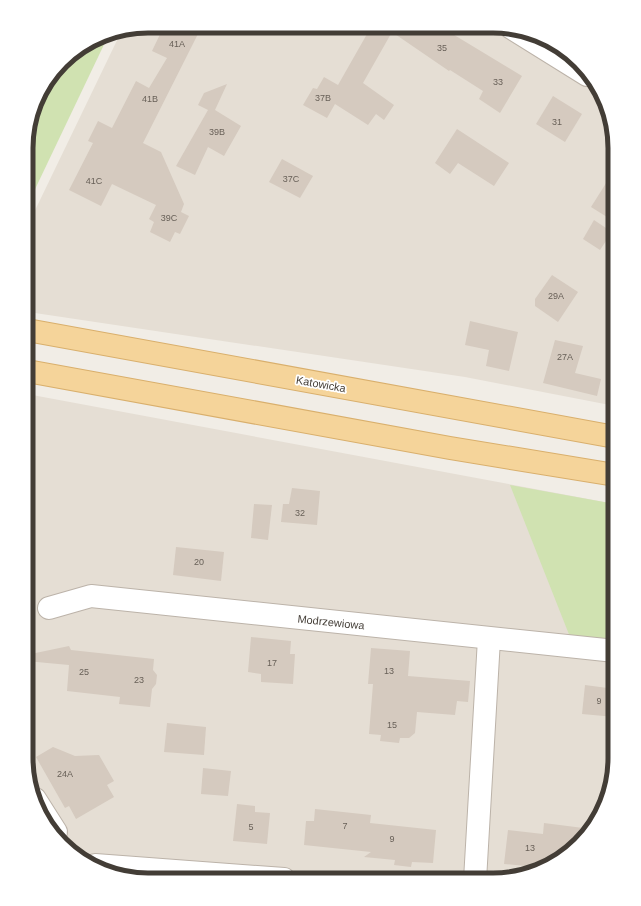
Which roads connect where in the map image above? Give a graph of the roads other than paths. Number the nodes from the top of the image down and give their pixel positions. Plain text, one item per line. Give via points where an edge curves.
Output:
1 (530, 40) edge
2 (574, 67) edge
3 (33, 331) edge
4 (33, 372) edge
5 (608, 436) edge
6 (608, 474) edge
7 (49, 608) dead end
8 (489, 639) junction
9 (608, 650) edge
10 (110, 866) edge
11 (203, 873) edge
12 (475, 873) edge

1 - 2 street
3 - 5 main road, Katowicka
4 - 6 main road via 450,448
7 - 8 street, Modrzewiowa via 91,596
8 - 9 street, Modrzewiowa
8 - 12 street
10 - 11 street

